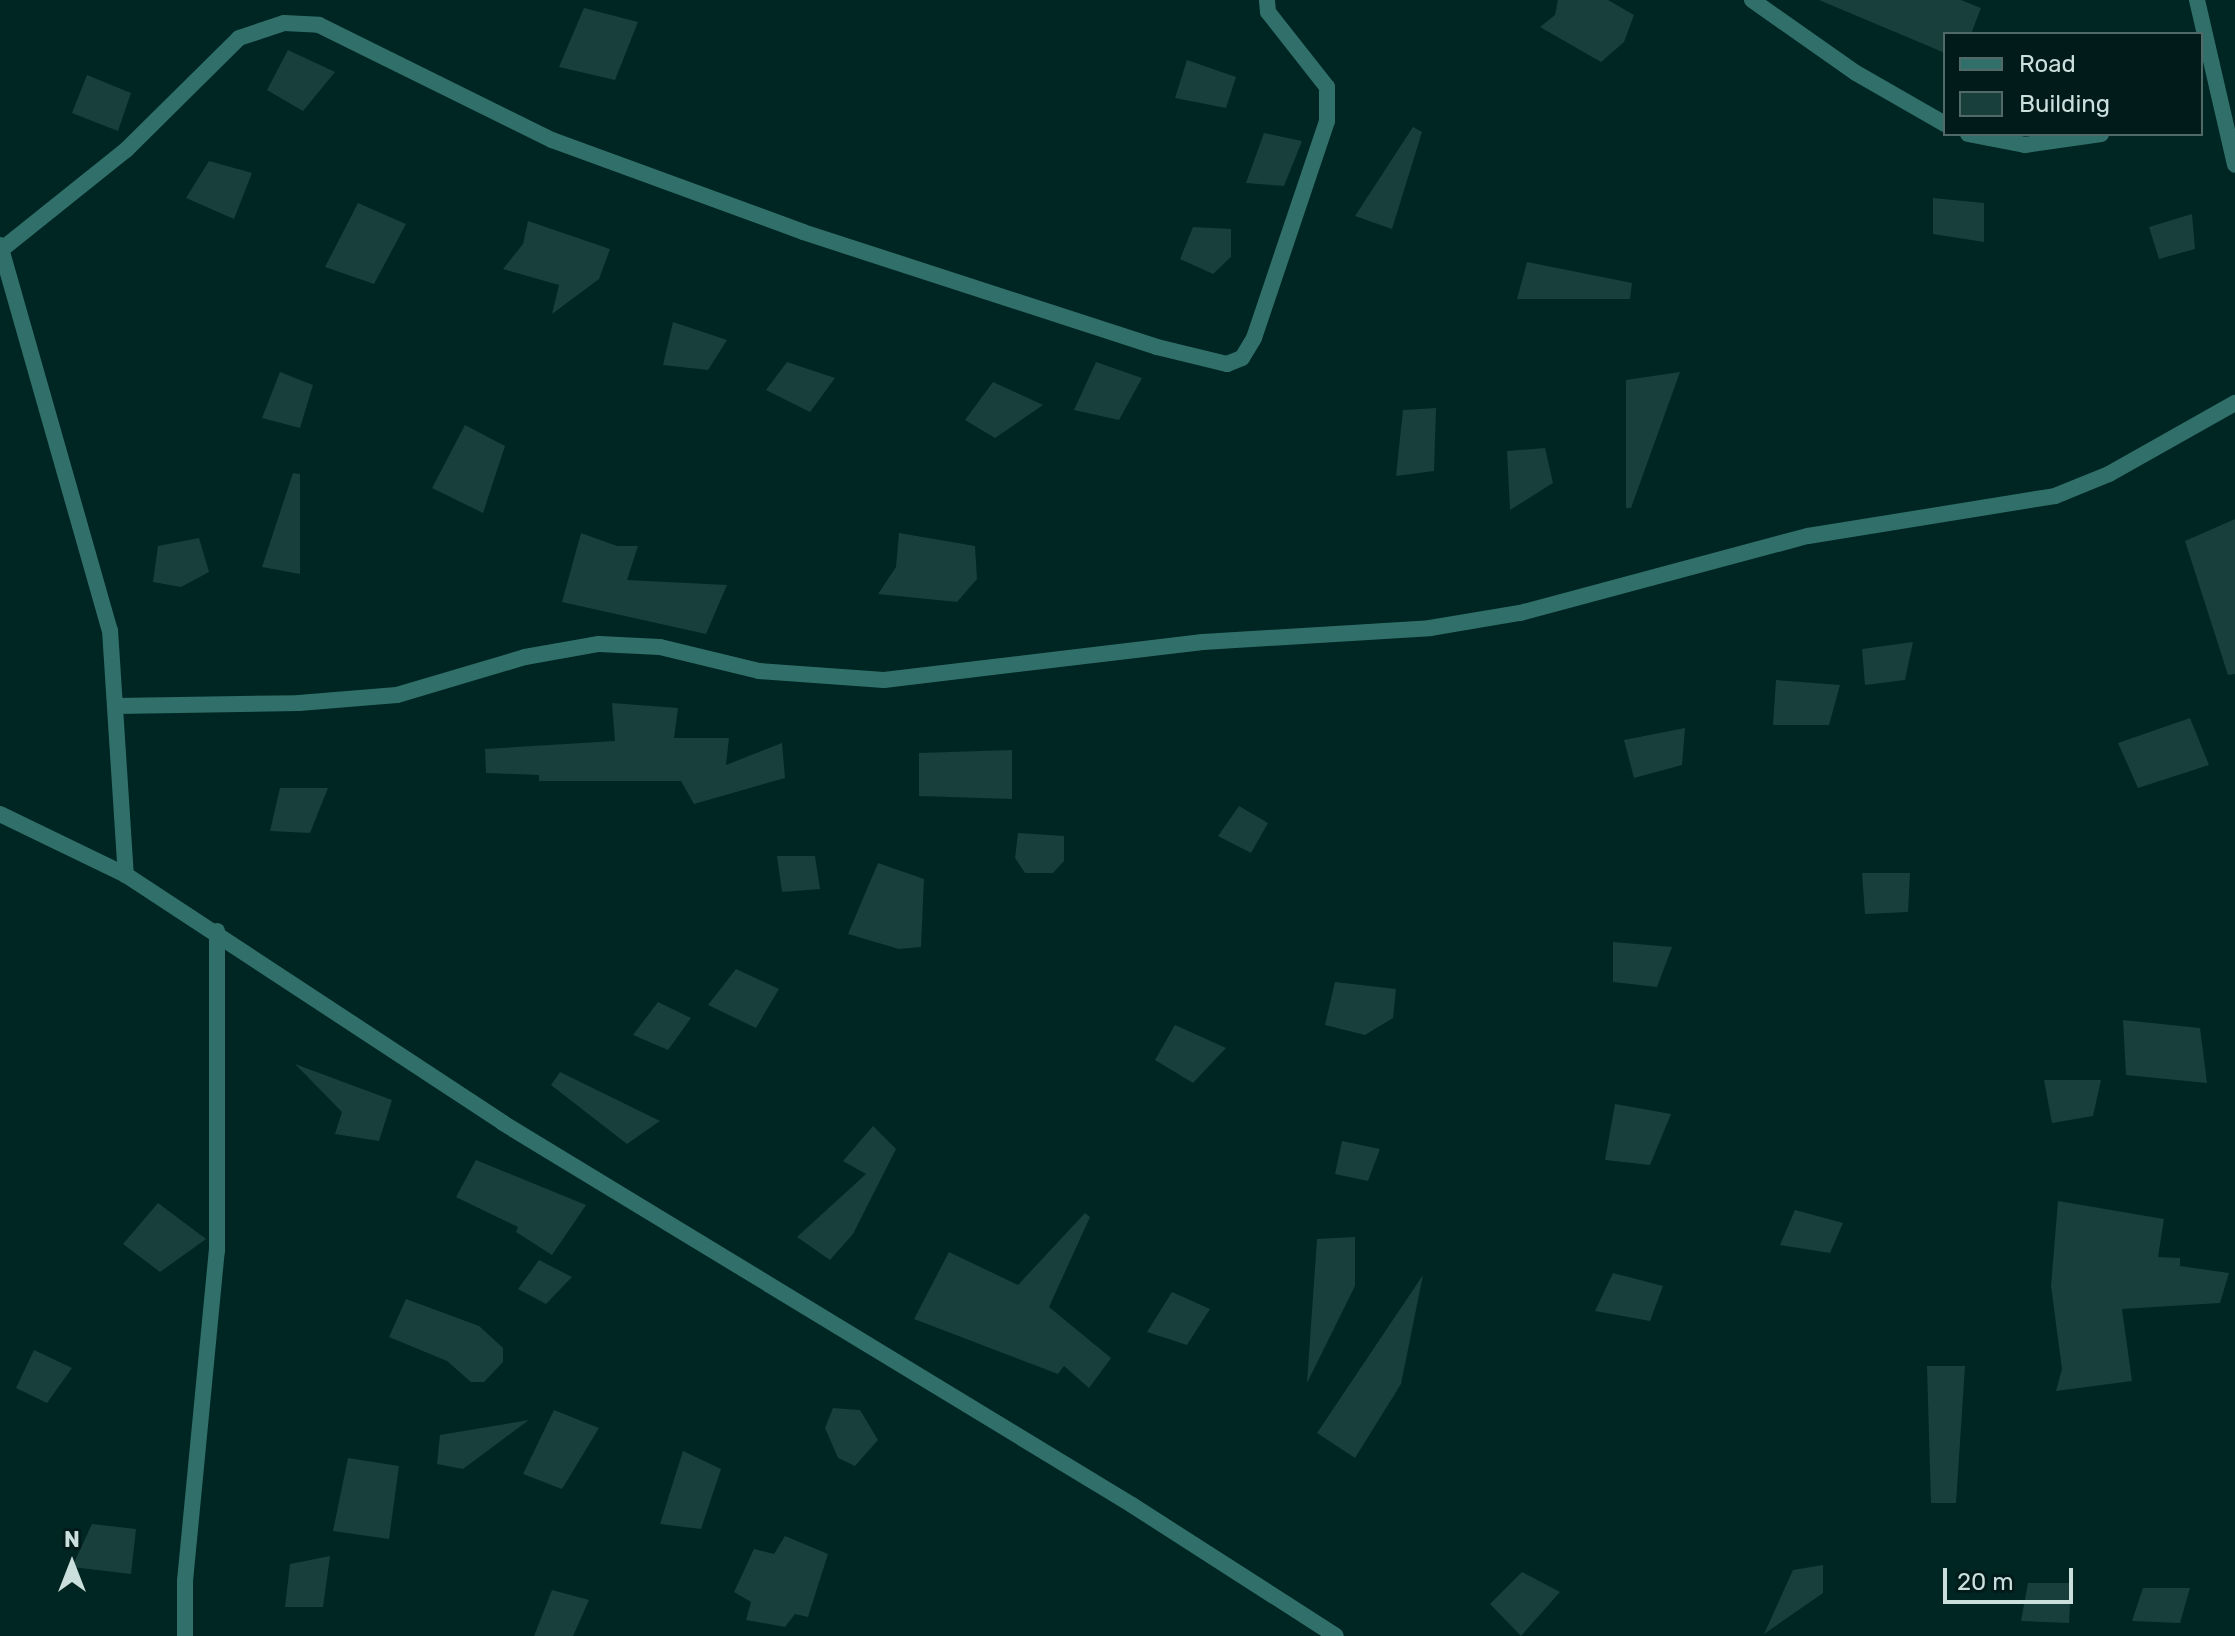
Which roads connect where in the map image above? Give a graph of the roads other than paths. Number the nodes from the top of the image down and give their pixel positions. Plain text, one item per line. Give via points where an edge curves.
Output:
1 (1267, 0) edge
2 (1752, 0) edge
3 (2197, 0) edge
4 (2219, 105) junction
5 (2203, 109) edge
6 (1943, 123) edge
7 (1978, 136) edge
8 (2087, 136) edge
9 (2235, 165) edge
10 (0, 247) edge
11 (2235, 403) edge
12 (116, 706) junction
13 (0, 814) edge
14 (126, 875) junction
15 (217, 931) junction
16 (185, 1636) edge
17 (1336, 1636) edge

1 - 10 street via 1268,12 1327,87 1327,121 1254,338 1242,358 1227,364 1157,347 803,232 552,140 319,25 284,23 239,38 126,150
2 - 6 street via 1856,73
3 - 4 street
4 - 5 street
4 - 9 street
7 - 8 street via 2025,145
10 - 12 street via 29,361 99,580 110,630
11 - 12 street via 2109,474 2055,496 1808,536 1520,613 1430,628 1203,642 884,680 759,671 660,647 599,644 525,657 397,695 299,703
12 - 14 street
13 - 14 street
14 - 15 street
15 - 16 street via 217,1251 185,1581
15 - 17 street via 503,1123 1132,1505

